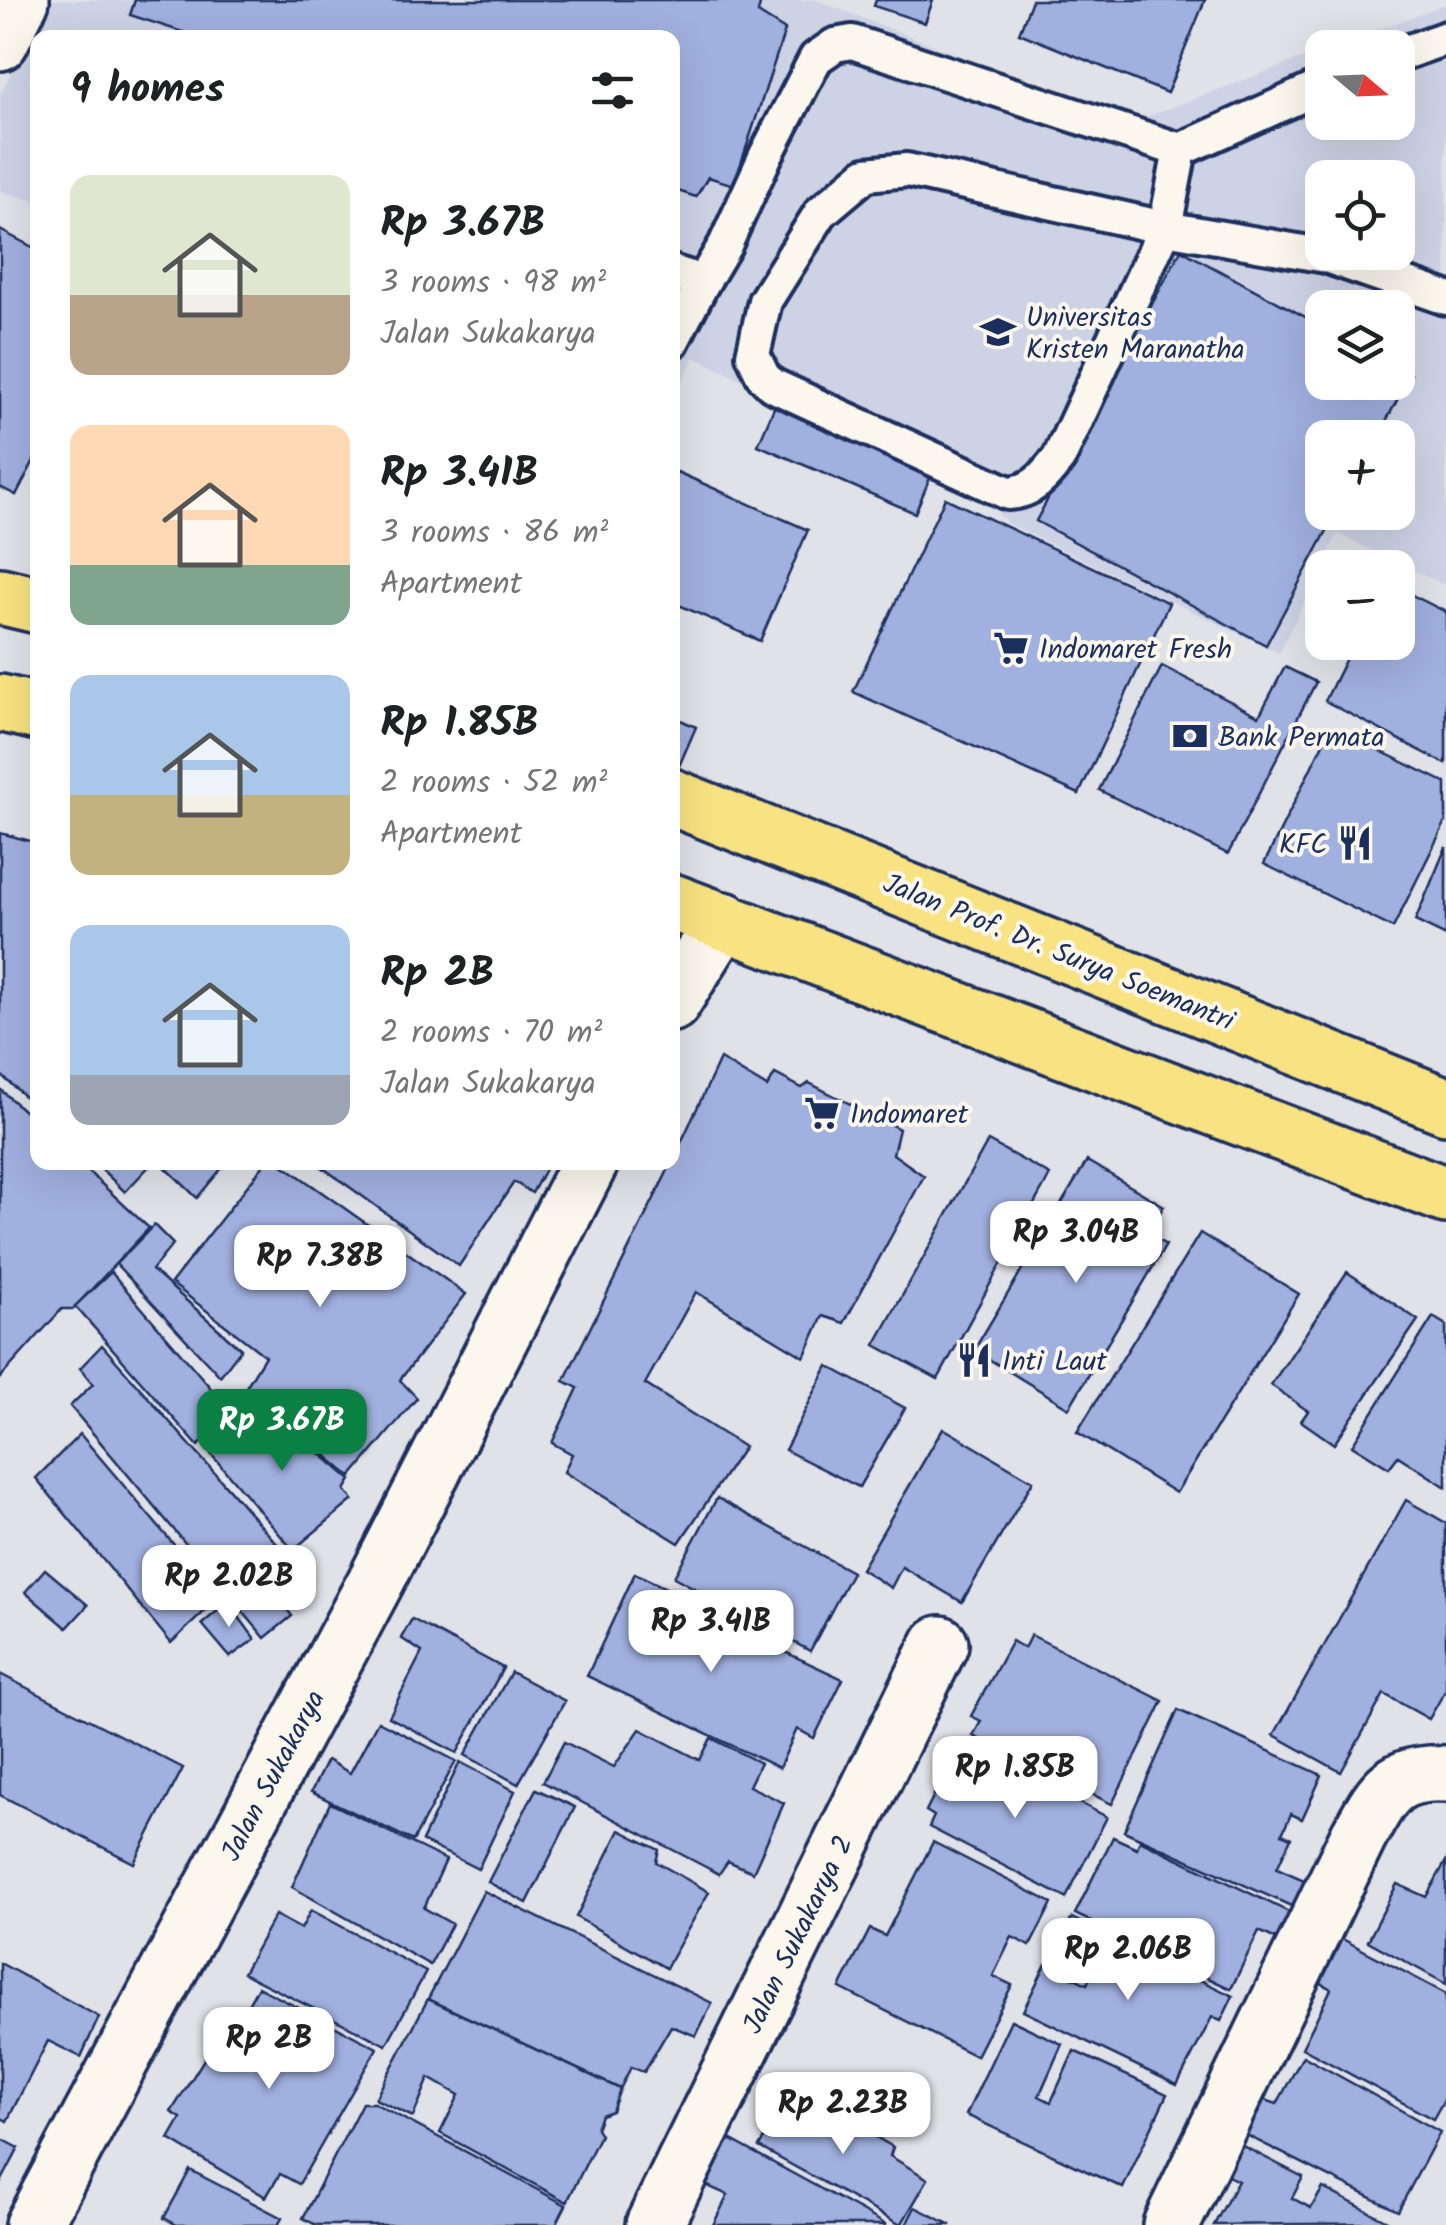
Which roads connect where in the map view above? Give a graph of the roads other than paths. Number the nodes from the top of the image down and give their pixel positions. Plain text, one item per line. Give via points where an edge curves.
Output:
1 (21, 0) edge
2 (1446, 38) edge
3 (0, 42) edge
4 (1415, 49) edge
5 (1305, 94) edge
6 (1180, 150) junction
7 (1164, 228) junction
8 (688, 277) edge
9 (1446, 298) edge
10 (680, 310) edge
11 (0, 596) edge
12 (30, 602) edge
13 (0, 703) edge
14 (30, 710) edge
15 (680, 800) edge
16 (680, 905) edge
17 (724, 920) junction
18 (680, 990) edge
19 (1446, 1106) edge
20 (586, 1170) edge
21 (1446, 1195) edge
22 (940, 1644) dead end
23 (1446, 1774) edge
24 (33, 2225) edge
25 (654, 2225) edge
26 (1171, 2225) edge

1 - 3 street
2 - 4 lane
5 - 6 lane
6 - 7 lane
6 - 8 lane via 852,42 835,44 816,58 726,245
7 - 7 lane via 908,170 866,174 821,212 765,301 753,355 772,385 1008,494 1020,493 1060,458
7 - 9 lane via 1326,256
8 - 10 lane
11 - 12 main road
13 - 14 main road
15 - 19 main road, Jalan Prof. Dr. Surya Soemantri
16 - 17 main road
17 - 18 street
17 - 21 main road
20 - 24 street, Jalan Sukakarya
22 - 25 street, Jalan Sukakarya 2
23 - 26 street via 1416,1772 1382,1794

